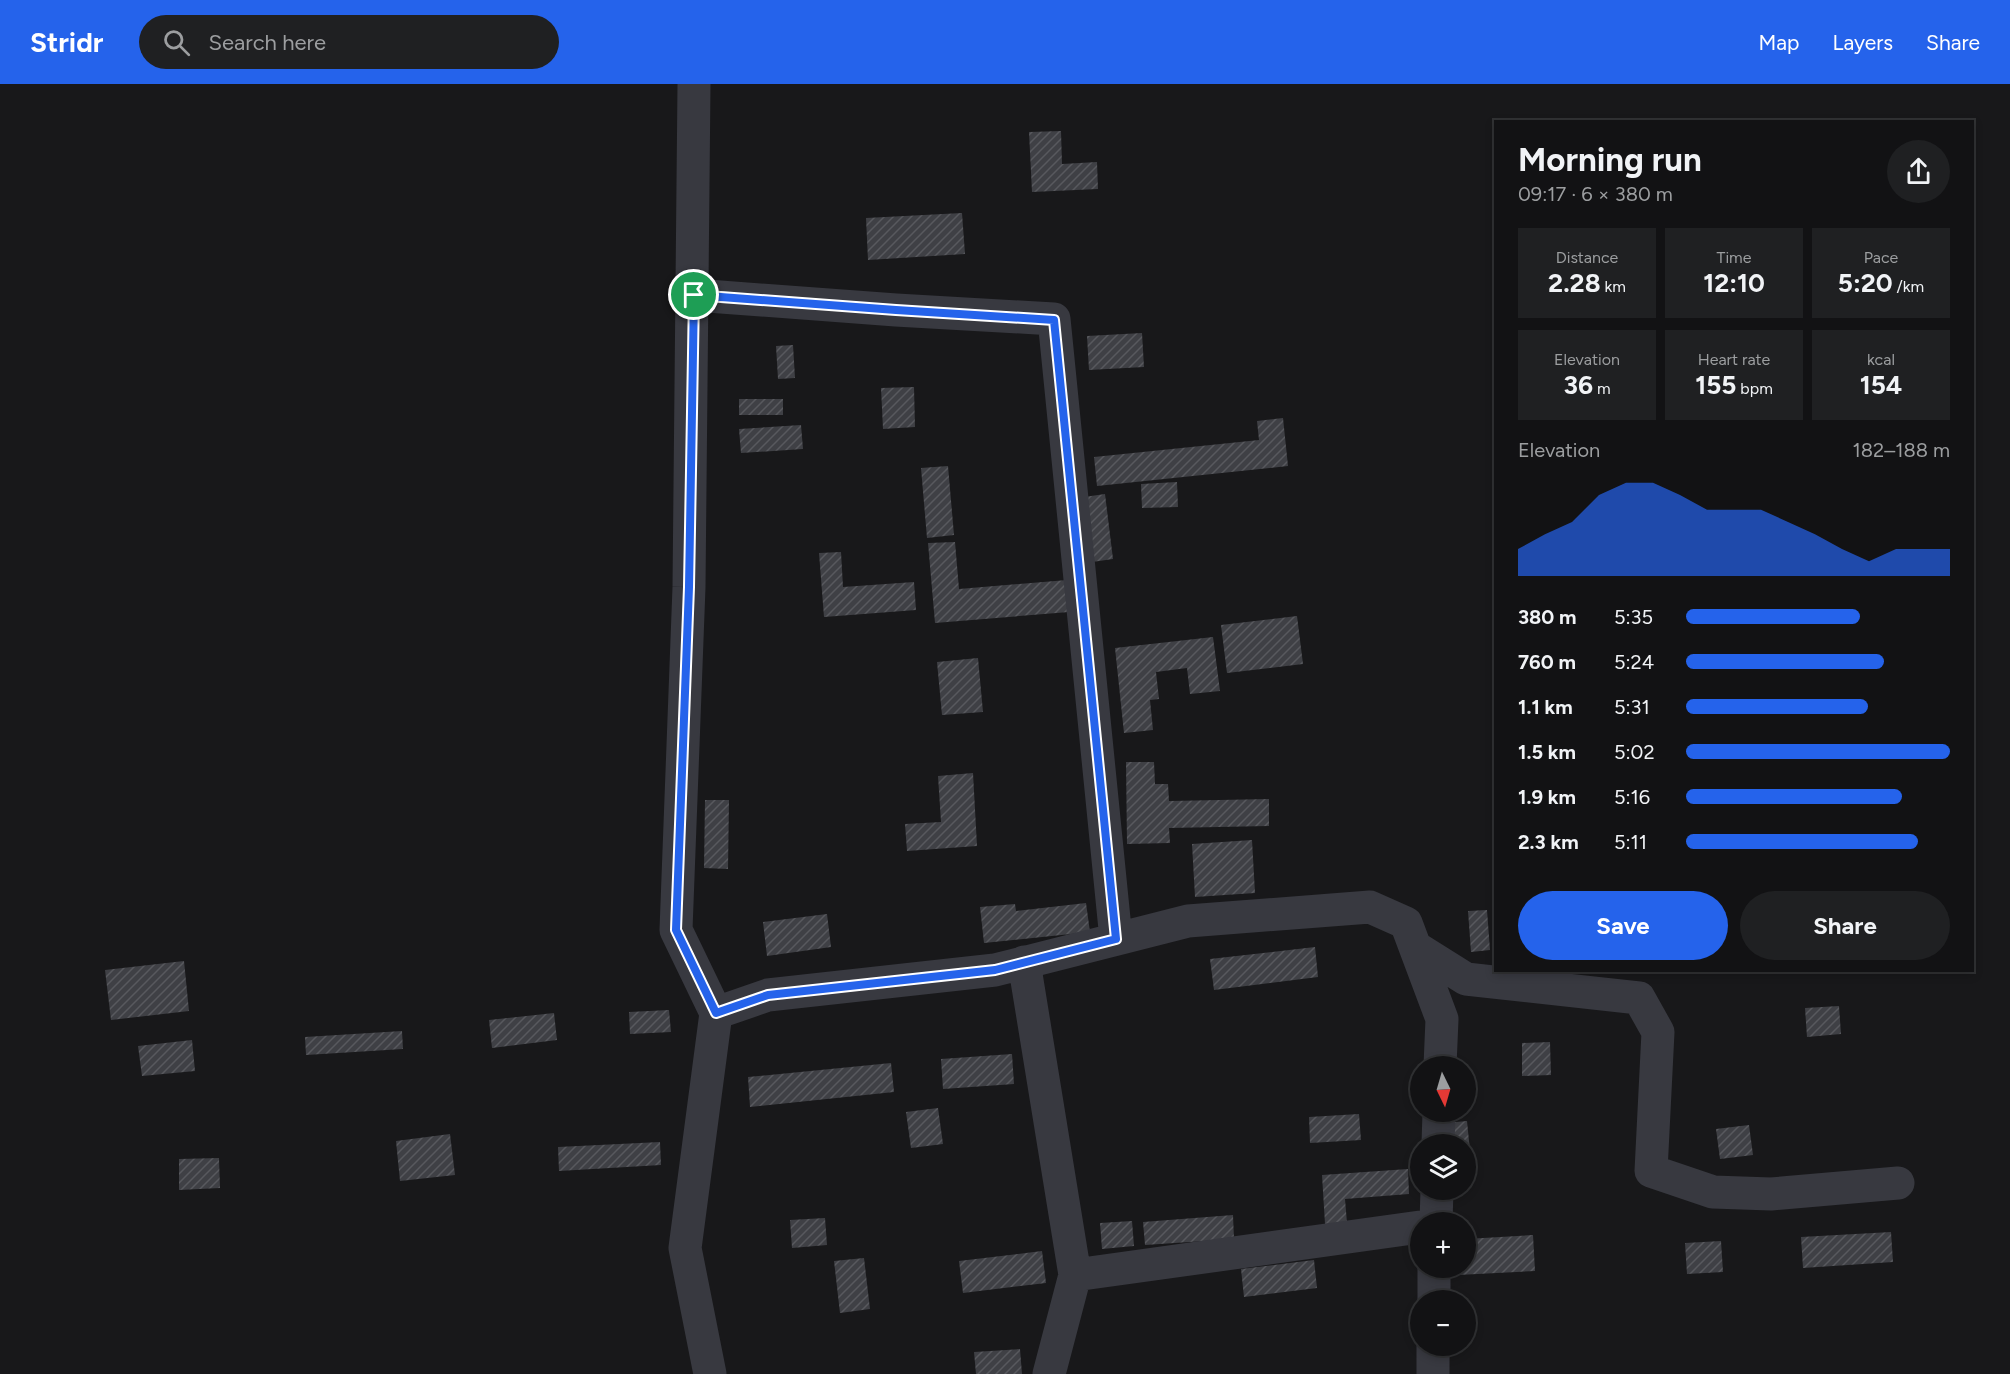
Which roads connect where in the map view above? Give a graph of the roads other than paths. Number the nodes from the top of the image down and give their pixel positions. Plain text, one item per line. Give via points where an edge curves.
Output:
1 (694, 84) edge
2 (694, 295) junction
3 (1116, 939) junction
4 (1415, 946) junction
5 (1024, 962) junction
6 (716, 1013) junction
7 (1440, 1056) edge
8 (1898, 1183) dead end
9 (1410, 1228) edge
10 (1075, 1275) junction
11 (1433, 1356) edge
12 (710, 1374) edge
13 (1049, 1374) edge
14 (1433, 1374) edge

1 - 2 street
2 - 3 street via 1054,320
2 - 6 street via 689,587 676,930
3 - 4 street via 1188,921 1370,907 1406,923
3 - 5 street
4 - 7 street via 1442,1019
4 - 8 street via 1466,979 1639,998 1658,1032 1651,1171 1713,1192 1771,1194
5 - 6 street via 995,970 768,995
5 - 10 street
6 - 12 street via 685,1248
9 - 10 street
10 - 13 street
11 - 14 street

